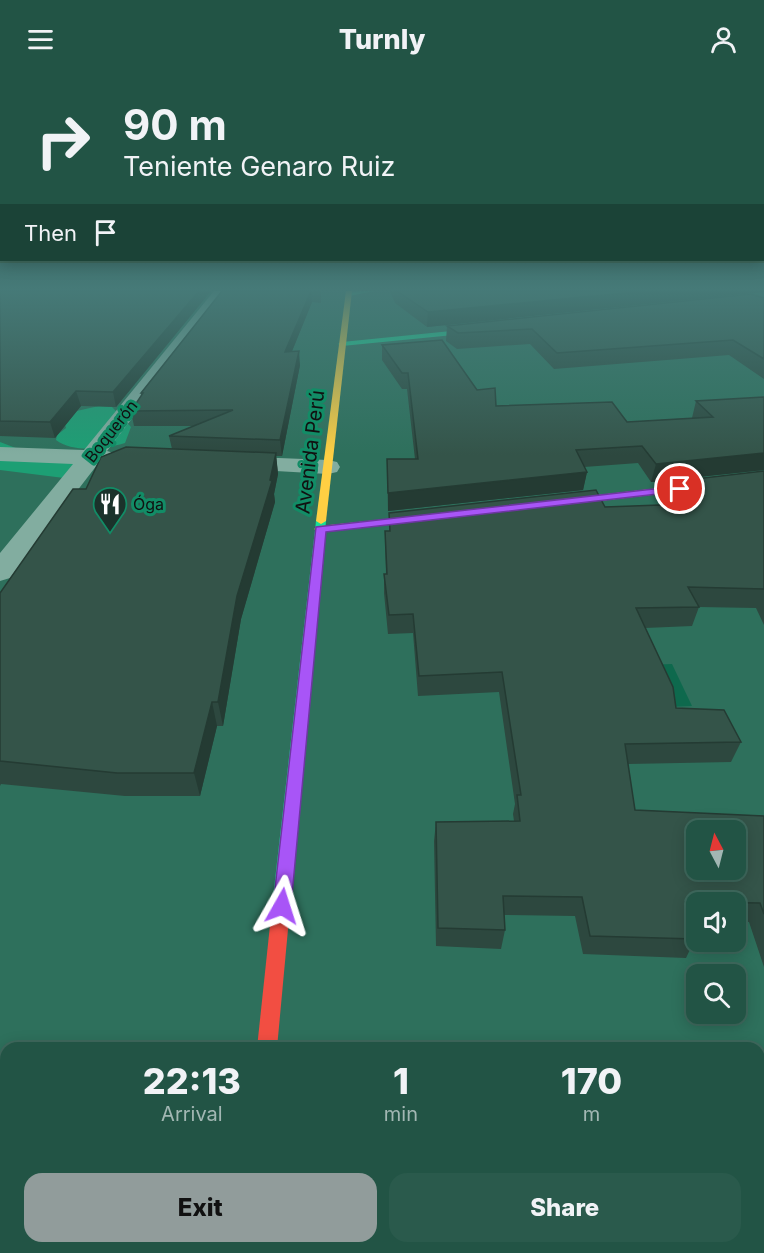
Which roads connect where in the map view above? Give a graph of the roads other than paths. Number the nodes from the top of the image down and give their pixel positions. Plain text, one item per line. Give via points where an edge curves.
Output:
1 (179, 346) edge
2 (342, 346) edge
3 (0, 454) edge
4 (90, 458) junction
5 (125, 459) edge
6 (207, 462) edge
7 (328, 467) junction
8 (764, 480) edge
9 (536, 505) edge
10 (453, 515) edge
11 (320, 530) junction
12 (0, 572) edge
13 (268, 1042) edge

1 - 4 street, Boquerón
2 - 7 main road, Avenida Perú
3 - 4 street
4 - 5 street
4 - 12 street, Boquerón
6 - 7 street
7 - 11 main road, Avenida Perú
8 - 9 main road
10 - 11 main road
11 - 13 main road, Avenida Perú

